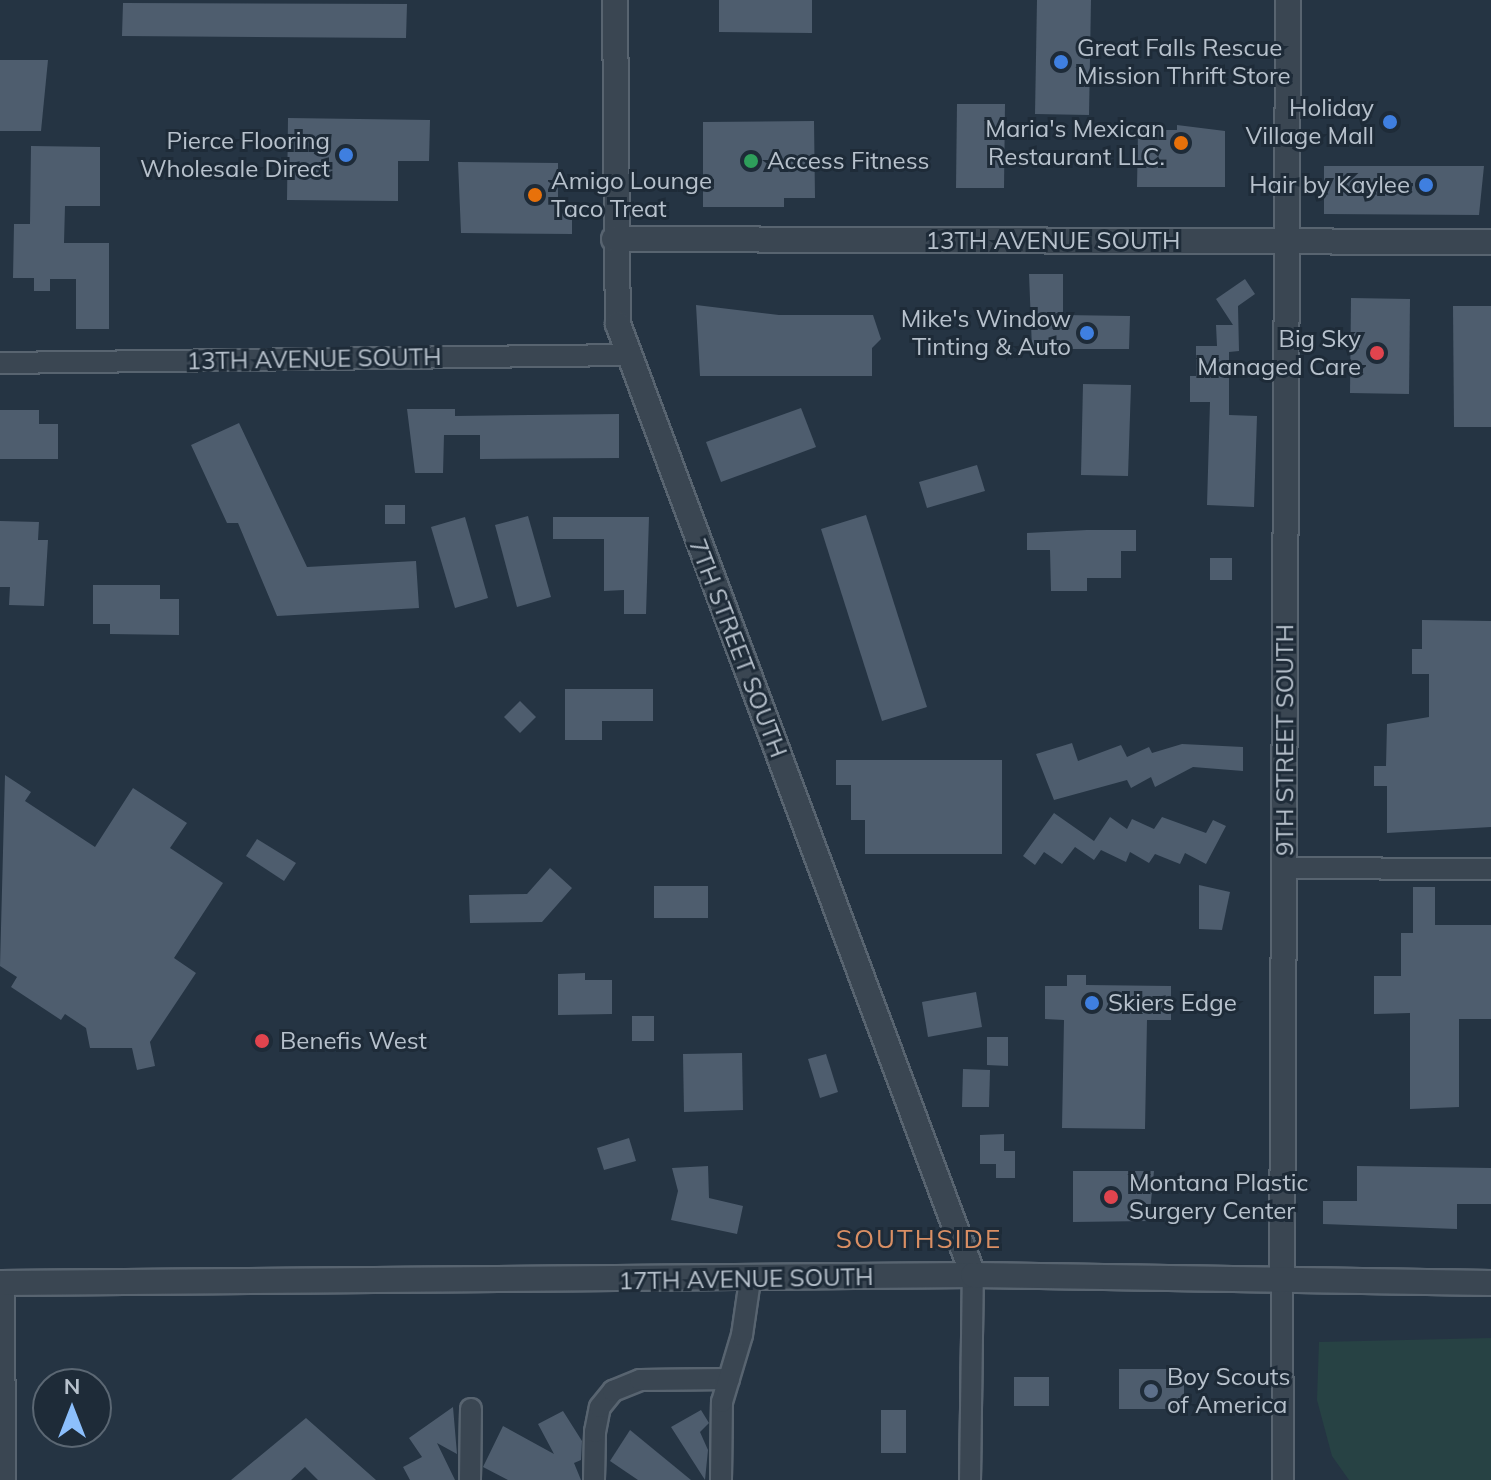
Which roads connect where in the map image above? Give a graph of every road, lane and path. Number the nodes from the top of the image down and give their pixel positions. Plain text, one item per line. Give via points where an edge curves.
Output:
1 (615, 0) edge
2 (1288, 0) edge
3 (614, 239) junction
4 (1491, 242) edge
5 (1288, 244) junction
6 (628, 355) junction
7 (0, 363) edge
8 (1284, 868) junction
9 (1491, 869) edge
10 (973, 1275) junction
11 (750, 1280) junction
12 (1282, 1281) junction
13 (2, 1283) edge
14 (1491, 1283) edge
15 (729, 1379) junction
16 (471, 1409) dead end
17 (5, 1480) edge
18 (470, 1480) edge
19 (594, 1480) edge
20 (721, 1480) edge
21 (970, 1480) edge
22 (1283, 1480) edge

1 - 3 street, 7TH STREET SOUTH
2 - 5 street, 9TH STREET SOUTH
3 - 5 street, 13TH AVENUE SOUTH
3 - 6 street, 7TH STREET SOUTH via 618,324
4 - 5 street, 13TH AVENUE SOUTH
5 - 8 street, 9TH STREET SOUTH
6 - 7 street, 13TH AVENUE SOUTH
6 - 10 street, 7TH STREET SOUTH
8 - 9 street
8 - 12 street, 9TH STREET SOUTH
10 - 11 street, 17TH AVENUE SOUTH
10 - 12 street, 17TH AVENUE SOUTH
10 - 21 street
11 - 13 street, 17TH AVENUE SOUTH
11 - 15 street
12 - 14 street, 17TH AVENUE SOUTH
12 - 22 street, 9TH STREET SOUTH
13 - 17 street
15 - 19 street via 640,1380 613,1391 600,1407
15 - 20 street via 722,1402
16 - 18 street

